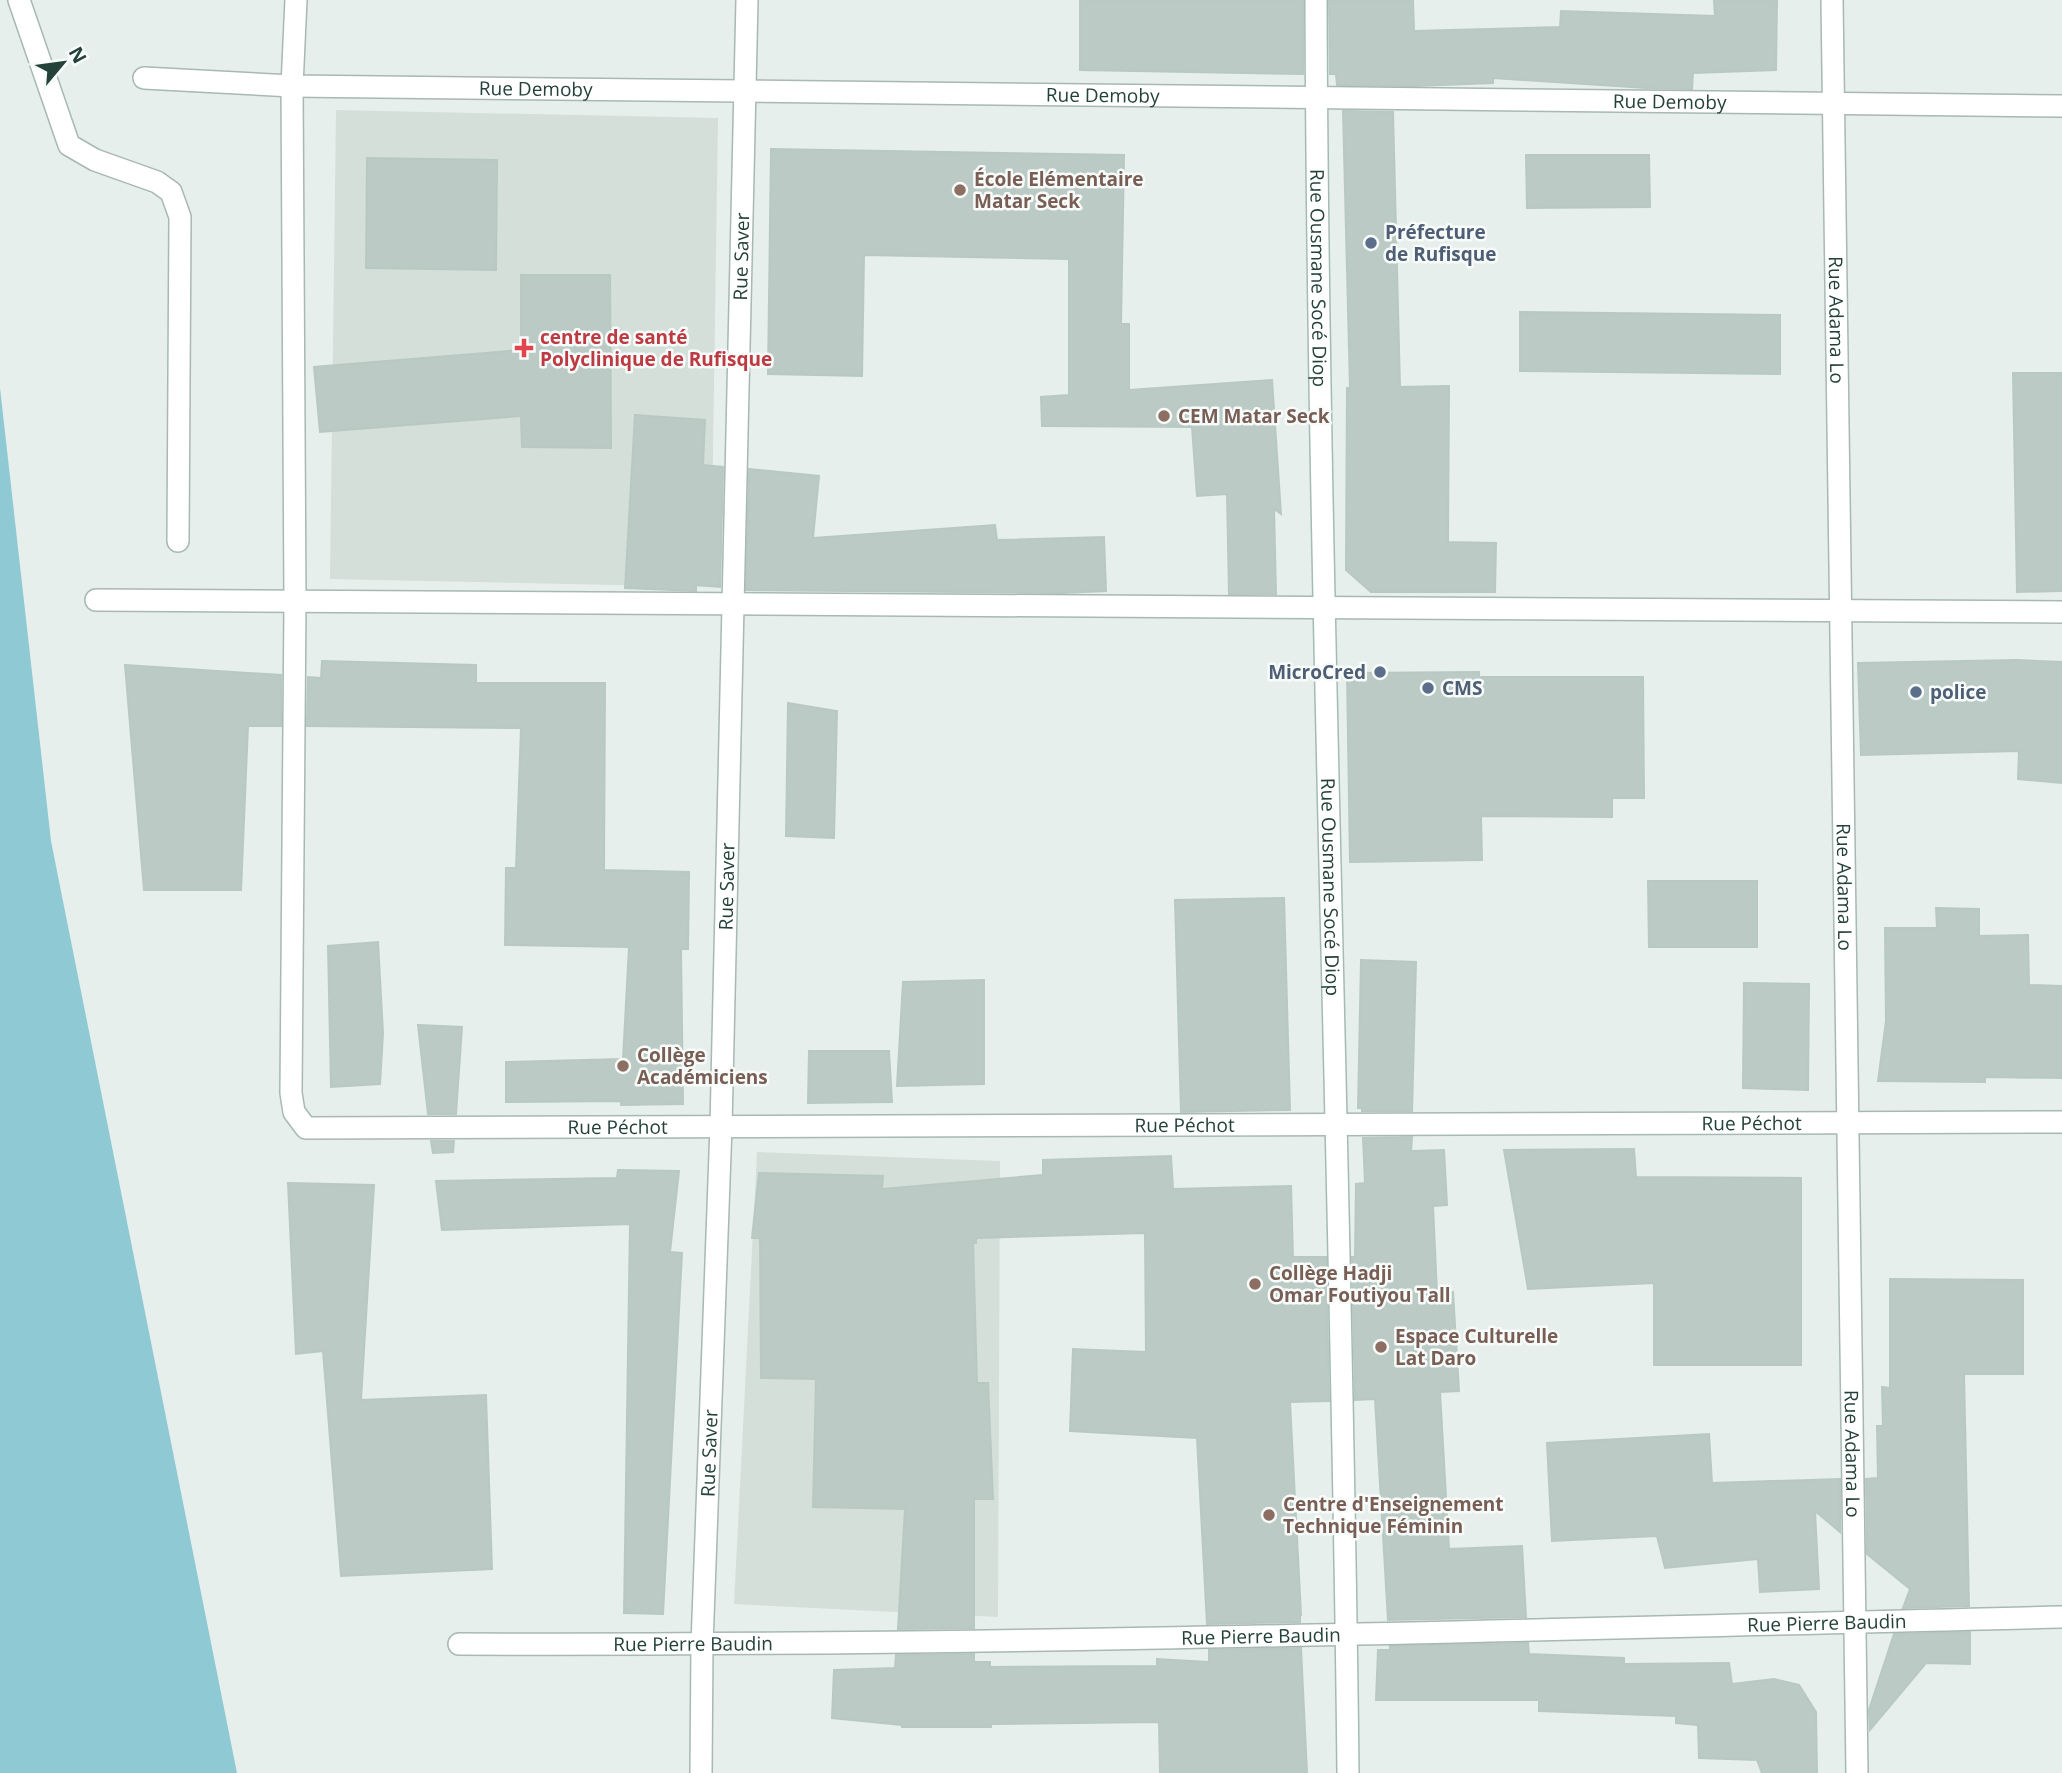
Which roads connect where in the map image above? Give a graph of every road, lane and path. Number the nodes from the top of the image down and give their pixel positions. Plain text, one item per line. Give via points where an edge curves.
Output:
1 (19, 0) edge
2 (296, 0) edge
3 (747, 0) edge
4 (1317, 0) edge
5 (1832, 0) edge
6 (144, 78) dead end
7 (292, 86) junction
8 (746, 91) junction
9 (1317, 97) junction
10 (1834, 103) junction
11 (2062, 106) edge
12 (178, 541) dead end
13 (96, 600) dead end
14 (295, 602) junction
15 (733, 604) junction
16 (1324, 608) junction
17 (1840, 611) junction
18 (2062, 612) edge
19 (2062, 1122) edge
20 (1847, 1123) junction
21 (1336, 1125) junction
22 (721, 1126) junction
23 (2062, 1617) edge
24 (1855, 1622) junction
25 (1346, 1635) junction
26 (459, 1644) dead end
27 (702, 1645) junction
28 (701, 1773) edge
29 (1348, 1773) edge
30 (1857, 1773) edge

1 - 12 street via 69,145 95,160 157,182 171,192 180,216
2 - 7 street
3 - 8 street, Rue Saver
4 - 9 street, Rue Ousmane Socé Diop
5 - 10 street, Rue Adama Lo
6 - 7 street, Rue Demoby
7 - 8 street, Rue Demoby
7 - 14 street
8 - 9 street, Rue Demoby
8 - 15 street, Rue Saver
9 - 10 street, Rue Demoby
9 - 16 street, Rue Ousmane Socé Diop
10 - 11 street, Rue Demoby
10 - 17 street, Rue Adama Lo
13 - 14 street
14 - 15 street
14 - 22 street, Rue Péchot via 291,1093 294,1112 306,1128
15 - 16 street
15 - 22 street, Rue Saver
16 - 17 street
16 - 21 street, Rue Ousmane Socé Diop
17 - 18 street
17 - 20 street, Rue Adama Lo
19 - 20 street, Rue Péchot
20 - 21 street, Rue Péchot
20 - 24 street, Rue Adama Lo
21 - 22 street, Rue Péchot
21 - 25 street, Rue Ousmane Socé Diop
22 - 27 street, Rue Saver
23 - 24 street, Rue Pierre Baudin
24 - 25 street, Rue Pierre Baudin
24 - 30 street, Rue Adama Lo
25 - 27 street, Rue Pierre Baudin
25 - 29 street, Rue Ousmane Socé Diop
26 - 27 street, Rue Pierre Baudin
27 - 28 street, Rue Saver

